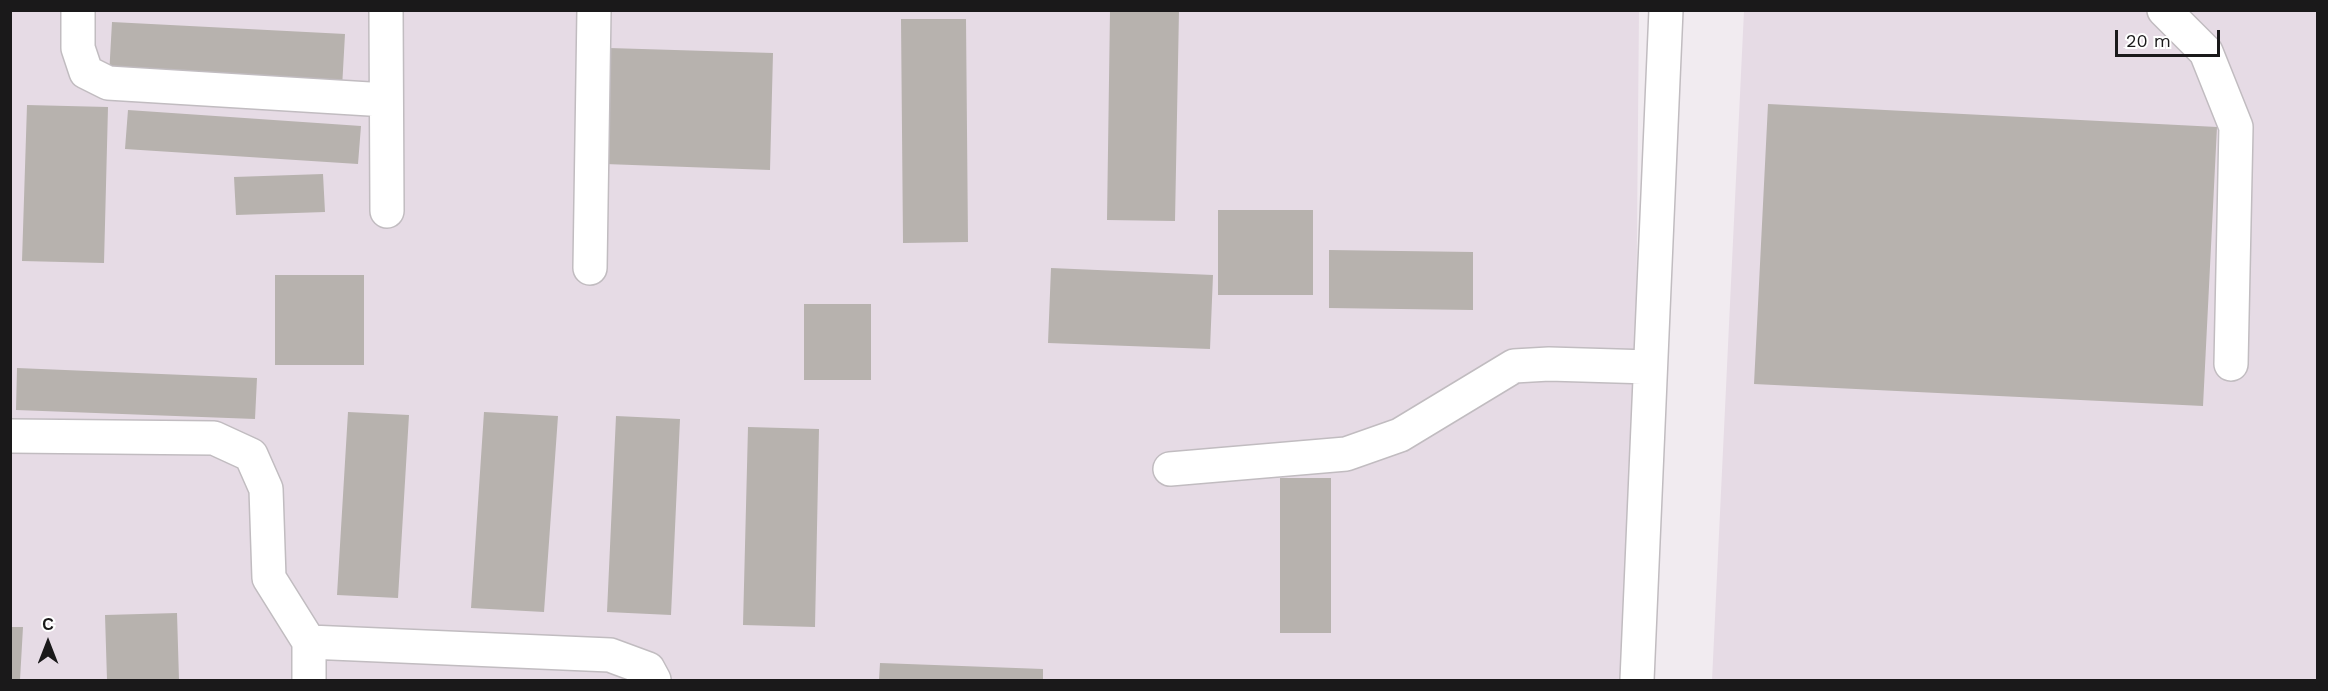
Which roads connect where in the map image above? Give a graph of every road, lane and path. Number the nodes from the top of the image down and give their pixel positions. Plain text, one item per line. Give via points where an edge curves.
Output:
1 (78, 10) edge
2 (386, 10) edge
3 (594, 10) edge
4 (1666, 10) edge
5 (2164, 10) edge
6 (387, 100) junction
7 (387, 211) dead end
8 (590, 268) dead end
9 (2231, 364) dead end
10 (1650, 367) junction
11 (10, 436) edge
12 (1170, 469) dead end
13 (309, 642) junction
14 (309, 681) edge
15 (654, 681) edge
16 (1637, 681) edge

1 - 6 lane via 78,48 86,72 108,83
2 - 6 lane
3 - 8 lane
4 - 10 lane
5 - 9 lane via 2206,52 2236,127
6 - 7 lane
10 - 12 lane via 1514,366 1400,435 1346,454
10 - 16 lane
11 - 13 lane via 214,438 251,454 266,489 269,578
13 - 14 lane
13 - 15 lane via 610,655 648,669

